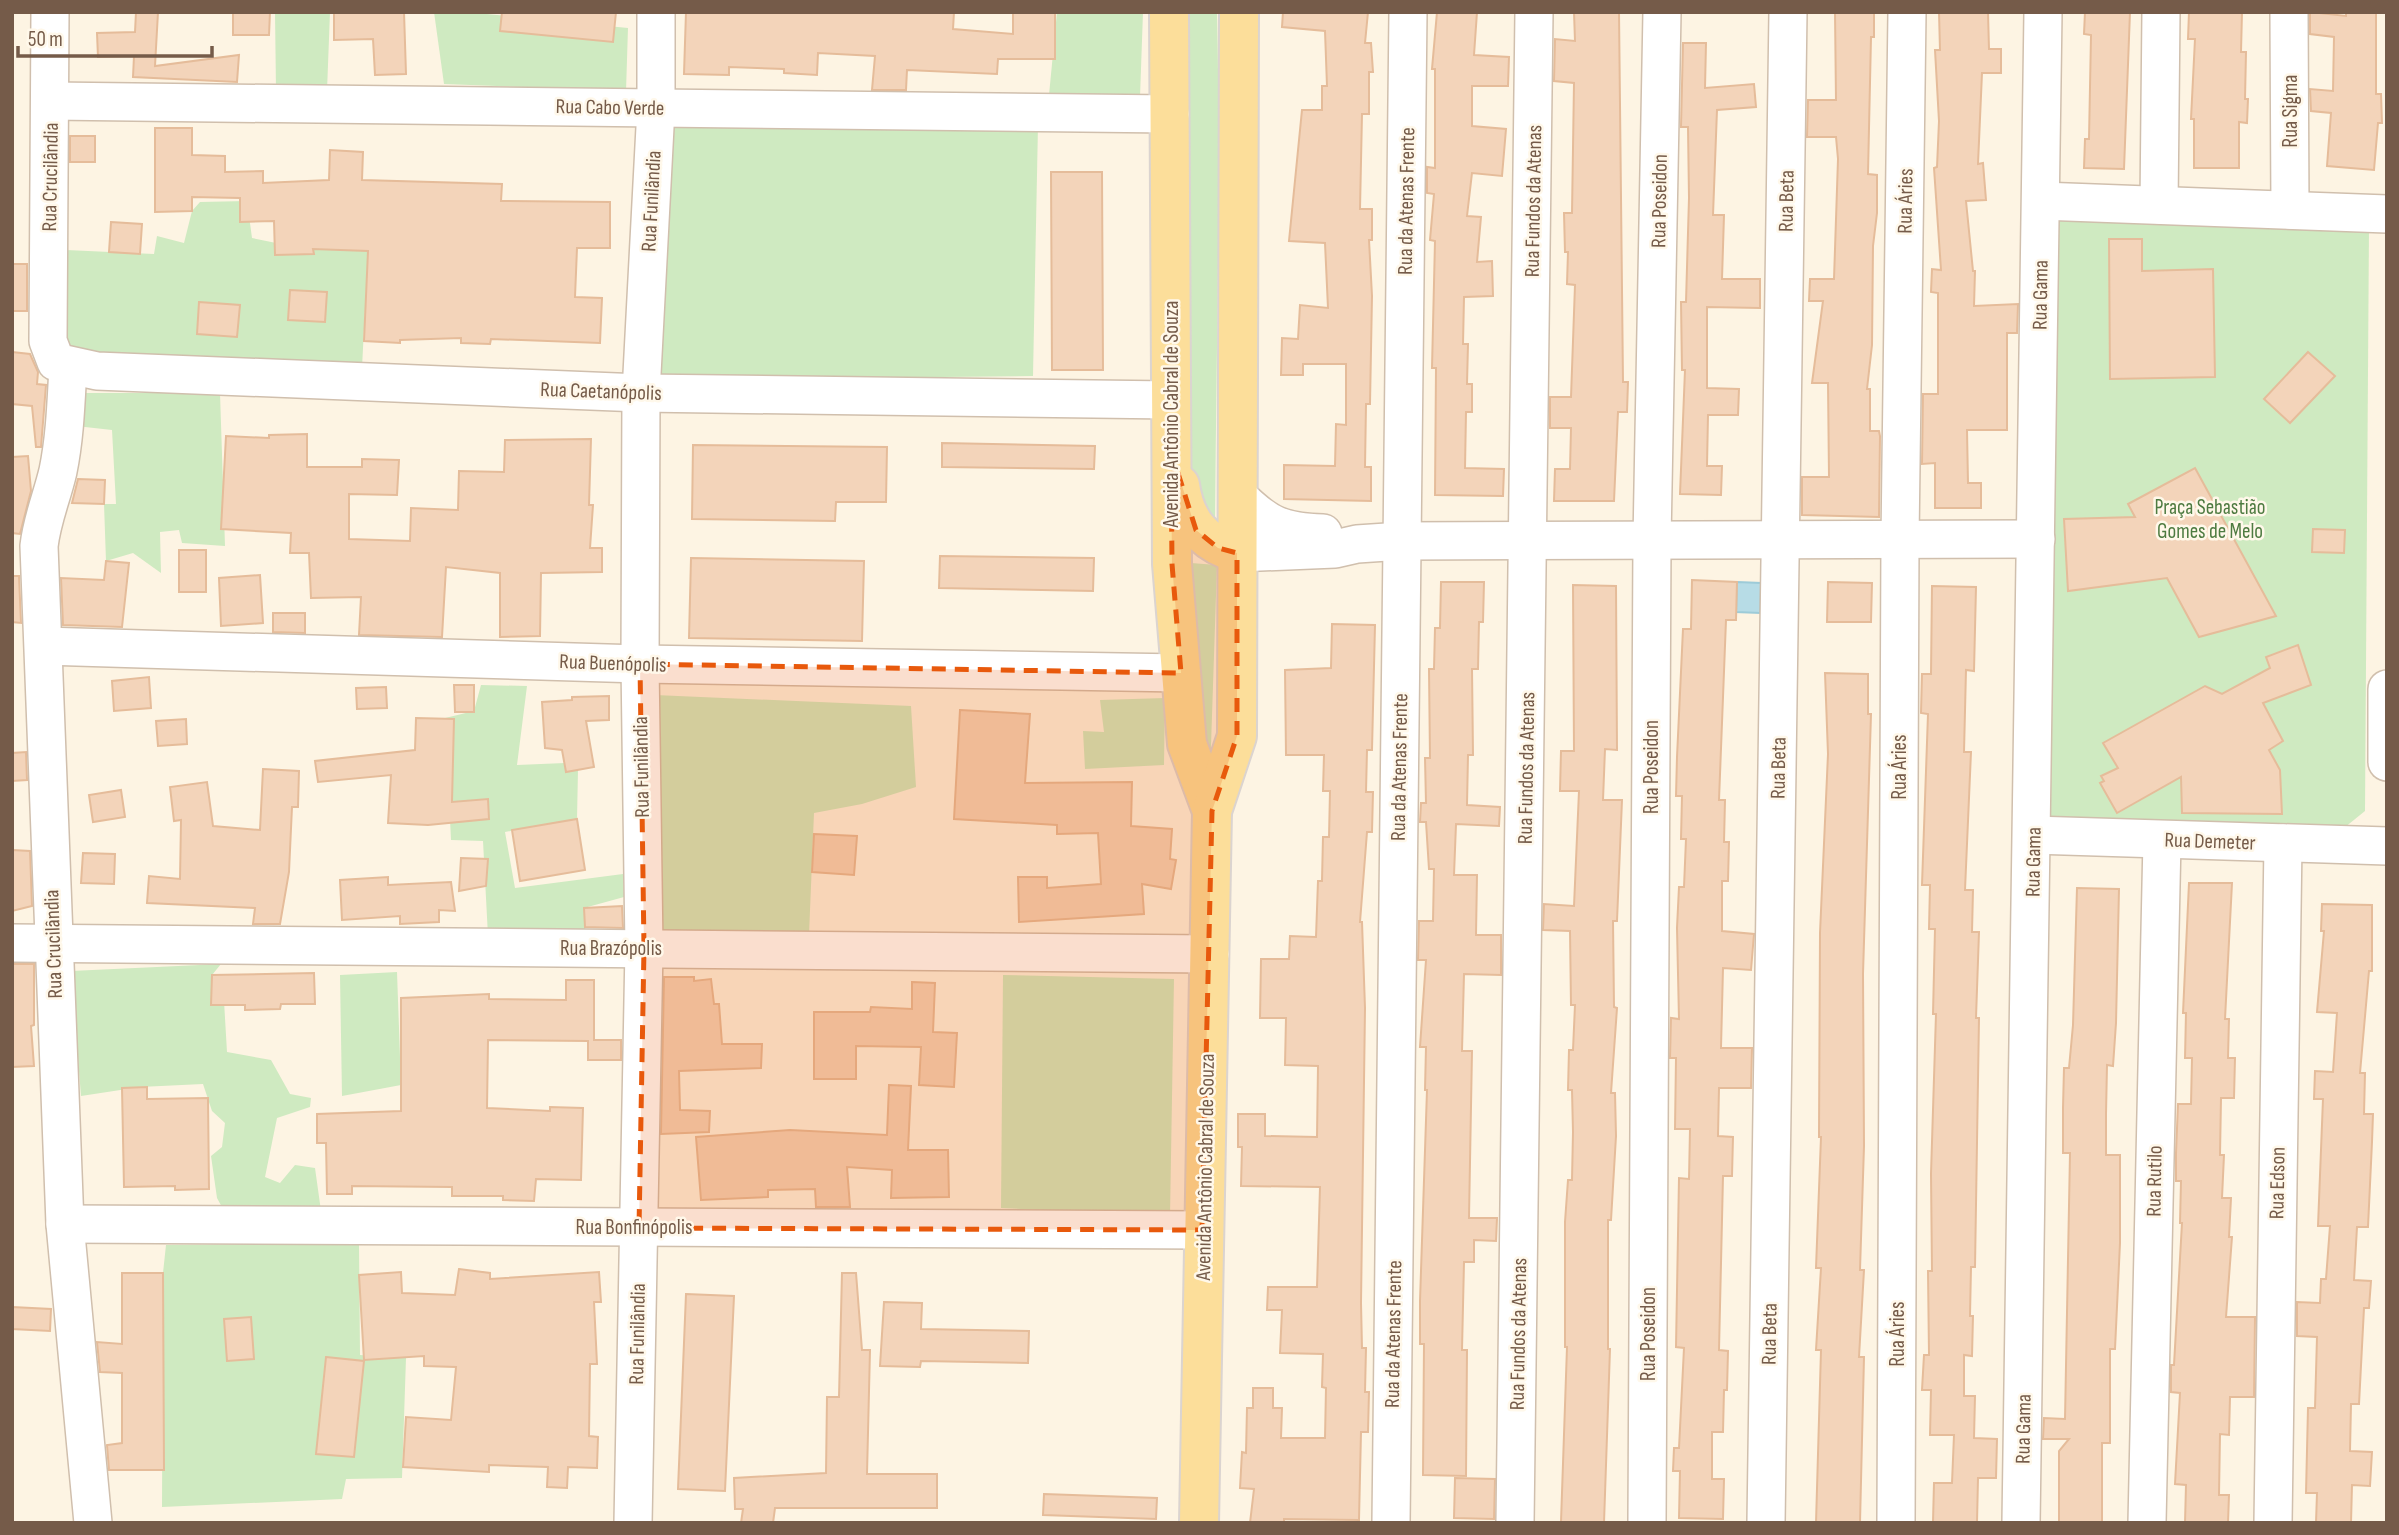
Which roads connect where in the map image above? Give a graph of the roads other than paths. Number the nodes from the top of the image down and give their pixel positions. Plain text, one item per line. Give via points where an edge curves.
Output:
1 (50, 12) edge
2 (656, 12) edge
3 (1169, 12) edge
4 (1239, 12) edge
5 (1408, 12) edge
6 (1534, 12) edge
7 (1662, 12) edge
8 (1788, 12) edge
9 (1907, 12) edge
10 (2043, 12) edge
11 (2161, 12) edge
12 (2290, 12) edge
13 (51, 101) junction
14 (656, 108) junction
15 (1170, 114) junction
16 (2041, 201) junction
17 (2159, 205) junction
18 (2290, 210) junction
19 (2387, 214) edge
20 (58, 354) junction
21 (641, 393) junction
22 (1171, 400) junction
23 (1171, 451) junction
24 (1238, 496) junction
25 (1900, 539) junction
26 (2036, 539) junction
27 (1530, 540) junction
28 (1653, 540) junction
29 (1782, 540) junction
30 (1402, 541) junction
31 (1357, 544) junction
32 (1237, 553) junction
33 (44, 646) junction
34 (639, 664) junction
35 (1181, 673) junction
36 (2387, 689) edge
37 (2387, 762) edge
38 (1212, 811) junction
39 (2033, 835) junction
40 (2162, 840) junction
41 (2283, 843) junction
42 (2387, 846) edge
43 (12, 943) edge
44 (52, 944) junction
45 (644, 948) junction
46 (1210, 954) junction
47 (65, 1224) junction
48 (639, 1228) junction
49 (1202, 1230) junction
50 (93, 1523) edge
51 (633, 1523) edge
52 (1199, 1523) edge
53 (1391, 1523) edge
54 (1515, 1523) edge
55 (1647, 1523) edge
56 (1766, 1523) edge
57 (1896, 1523) edge
58 (2021, 1523) edge
59 (2147, 1523) edge
60 (2273, 1523) edge

1 - 13 street, Rua Crucilândia
2 - 14 street, Rua Funilândia
3 - 15 main road, Avenida Antônio Cabral de Souza
4 - 24 main road, Avenida Antônio Cabral de Souza
5 - 30 street, Rua da Atenas Frente
6 - 27 street, Rua Fundos da Atenas
7 - 28 street, Rua Poseidon
8 - 29 street, Rua Beta
9 - 25 street, Rua Áries
10 - 16 street, Rua Gama
11 - 17 street
12 - 18 street, Rua Sigma
13 - 14 street, Rua Cabo Verde
13 - 20 street, Rua Crucilândia
14 - 15 street, Rua Cabo Verde
14 - 21 street, Rua Funilândia
15 - 22 main road, Avenida Antônio Cabral de Souza
16 - 17 street
16 - 26 street, Rua Gama
17 - 18 street
18 - 19 street
20 - 21 street, Rua Caetanópolis via 97,371
20 - 33 street, Rua Crucilândia via 64,439 41,522
21 - 22 street, Rua Caetanópolis
21 - 34 street, Rua Funilândia
22 - 23 main road, Avenida Antônio Cabral de Souza
23 - 32 main road via 1184,504 1196,530 1218,548
23 - 35 main road, Avenida Antônio Cabral de Souza via 1172,564
24 - 31 street via 1259,518 1277,527 1336,533
24 - 32 main road, Avenida Antônio Cabral de Souza
25 - 26 street
25 - 29 street
25 - 57 street, Rua Áries
26 - 39 street, Rua Gama
27 - 28 street
27 - 30 street
27 - 54 street, Rua Fundos da Atenas
28 - 29 street
28 - 55 street, Rua Poseidon
29 - 56 street, Rua Beta
30 - 31 street
30 - 53 street, Rua da Atenas Frente
31 - 32 street
32 - 38 main road, Avenida Antônio Cabral de Souza via 1237,736
33 - 34 street, Rua Buenópolis
33 - 44 street, Rua Crucilândia
34 - 35 street, Rua Buenópolis
34 - 45 street, Rua Funilândia
35 - 38 main road, Avenida Antônio Cabral de Souza via 1187,744
36 - 37 street
38 - 46 main road, Avenida Antônio Cabral de Souza
39 - 40 street, Rua Demeter
39 - 58 street, Rua Gama
40 - 41 street, Rua Demeter
40 - 59 street, Rua Rutilo
41 - 42 street, Rua Demeter
41 - 60 street, Rua Edson
43 - 44 street, Rua Brazópolis
44 - 45 street, Rua Brazópolis
44 - 47 street, Rua Crucilândia
45 - 46 street, Rua Brazópolis
45 - 48 street, Rua Funilândia
46 - 49 main road, Avenida Antônio Cabral de Souza
47 - 48 street, Rua Bonfinópolis
47 - 50 street, Rua Crucilândia
48 - 49 street, Rua Bonfinópolis
48 - 51 street, Rua Funilândia
49 - 52 main road, Avenida Antônio Cabral de Souza

